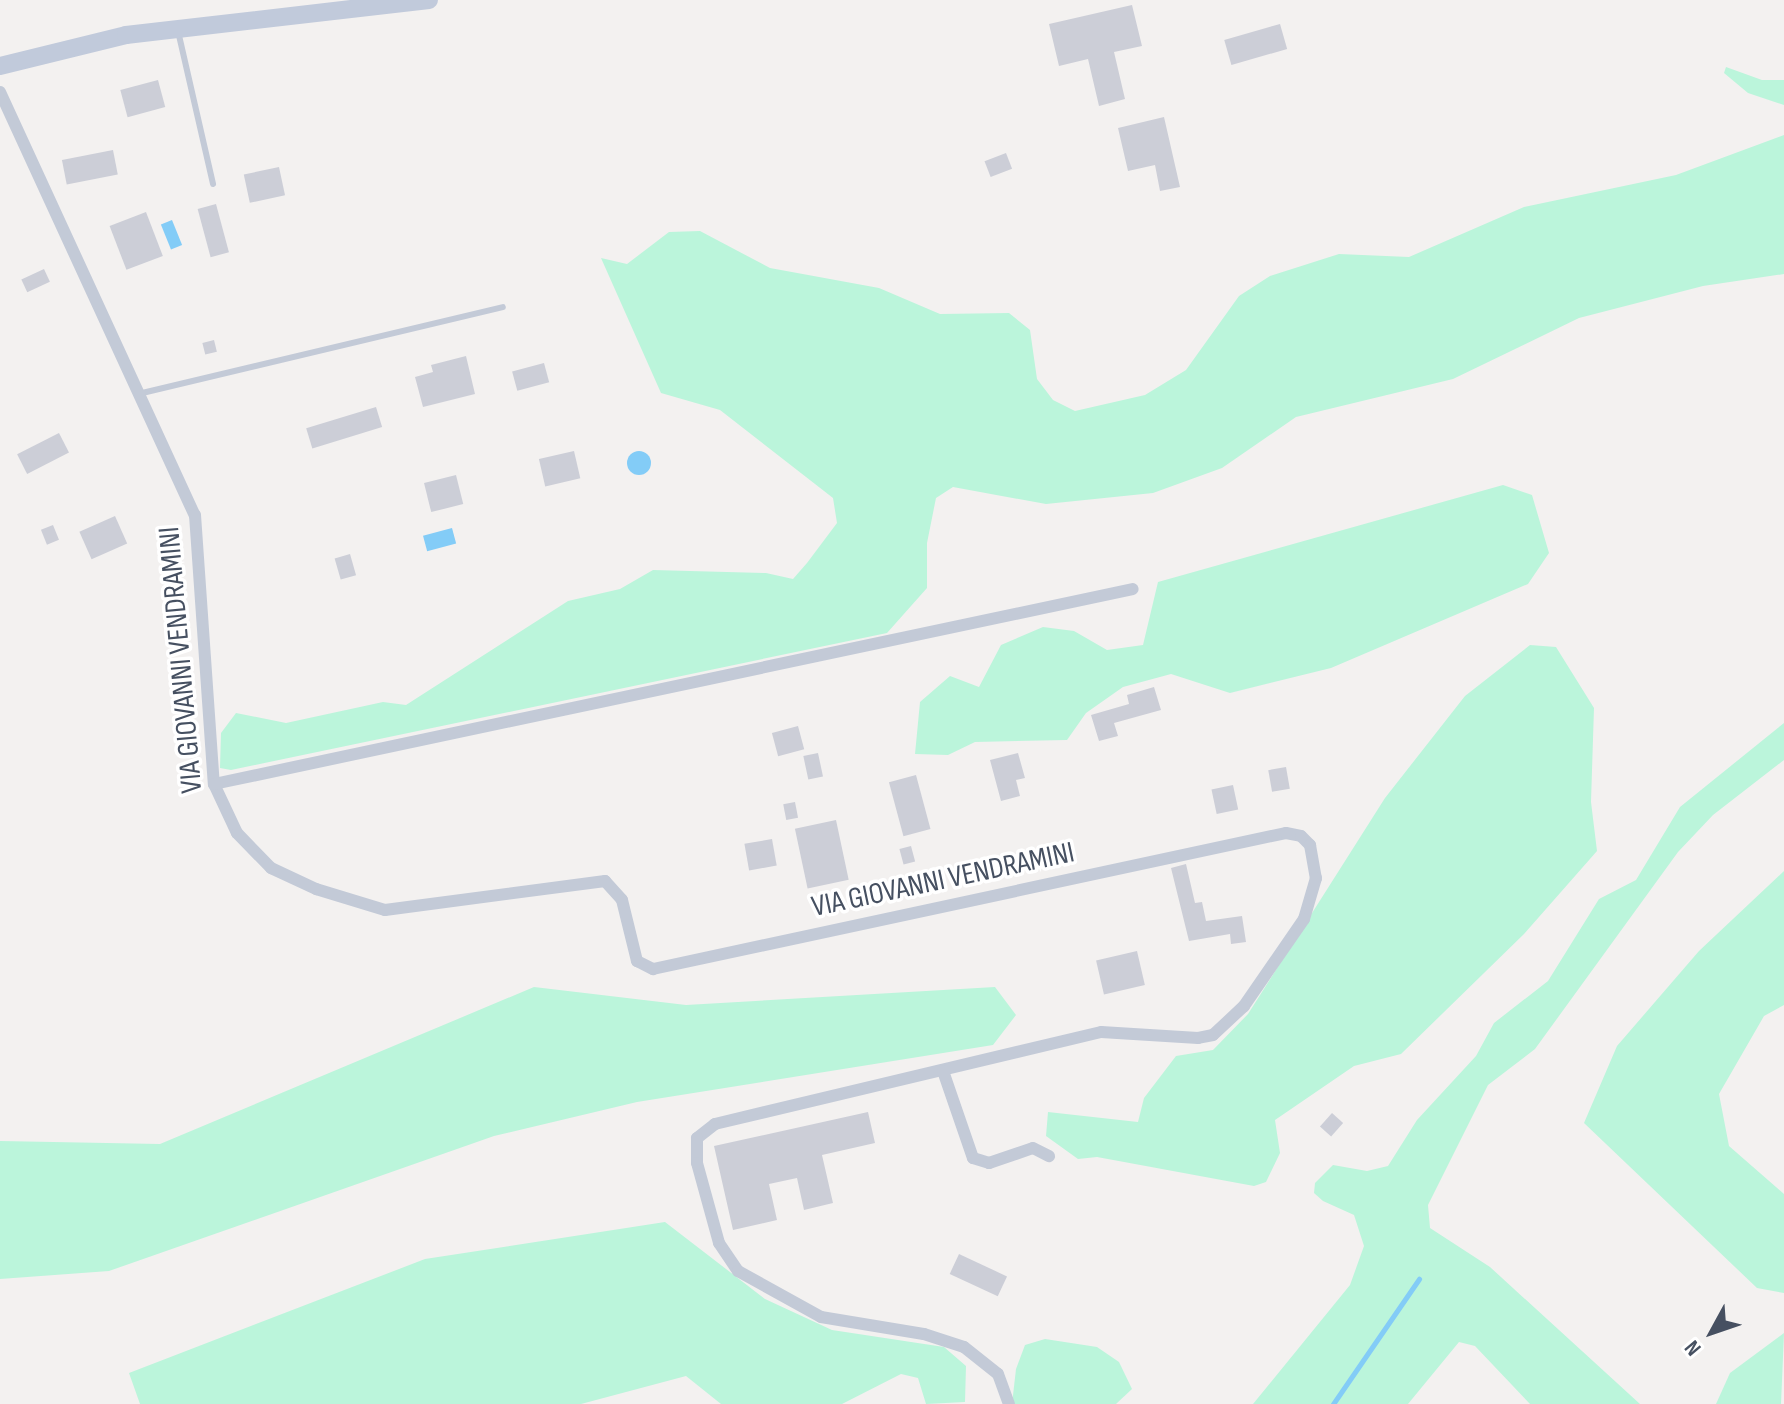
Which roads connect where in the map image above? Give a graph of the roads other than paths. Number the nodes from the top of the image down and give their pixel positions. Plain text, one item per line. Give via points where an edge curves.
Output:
1 (429, 0) edge
2 (178, 28) junction
3 (0, 66) edge
4 (0, 92) edge
5 (213, 184) dead end
6 (503, 307) dead end
7 (138, 394) junction
8 (1133, 589) dead end
9 (214, 784) junction
10 (943, 1071) junction
11 (1049, 1156) dead end
12 (1009, 1404) edge

1 - 2 main road
2 - 3 main road via 67,46
2 - 5 lane
4 - 7 street, VIA GIOVANNI VENDRAMINI
6 - 7 lane
7 - 9 street, VIA GIOVANNI VENDRAMINI via 195,515
8 - 9 street
9 - 10 street, VIA GIOVANNI VENDRAMINI via 237,833 271,868 371,907 420,909 605,881 622,900 637,961 653,969 1286,833 1301,836 1310,845 1316,878 1304,919 1244,1006 1218,1032 1198,1038 1101,1032
10 - 11 street via 973,1158 986,1163 1033,1148
10 - 12 street, VIA GIOVANNI VENDRAMINI via 715,1124 697,1138 697,1163 719,1243 738,1271 821,1317 924,1334 964,1347 998,1374

